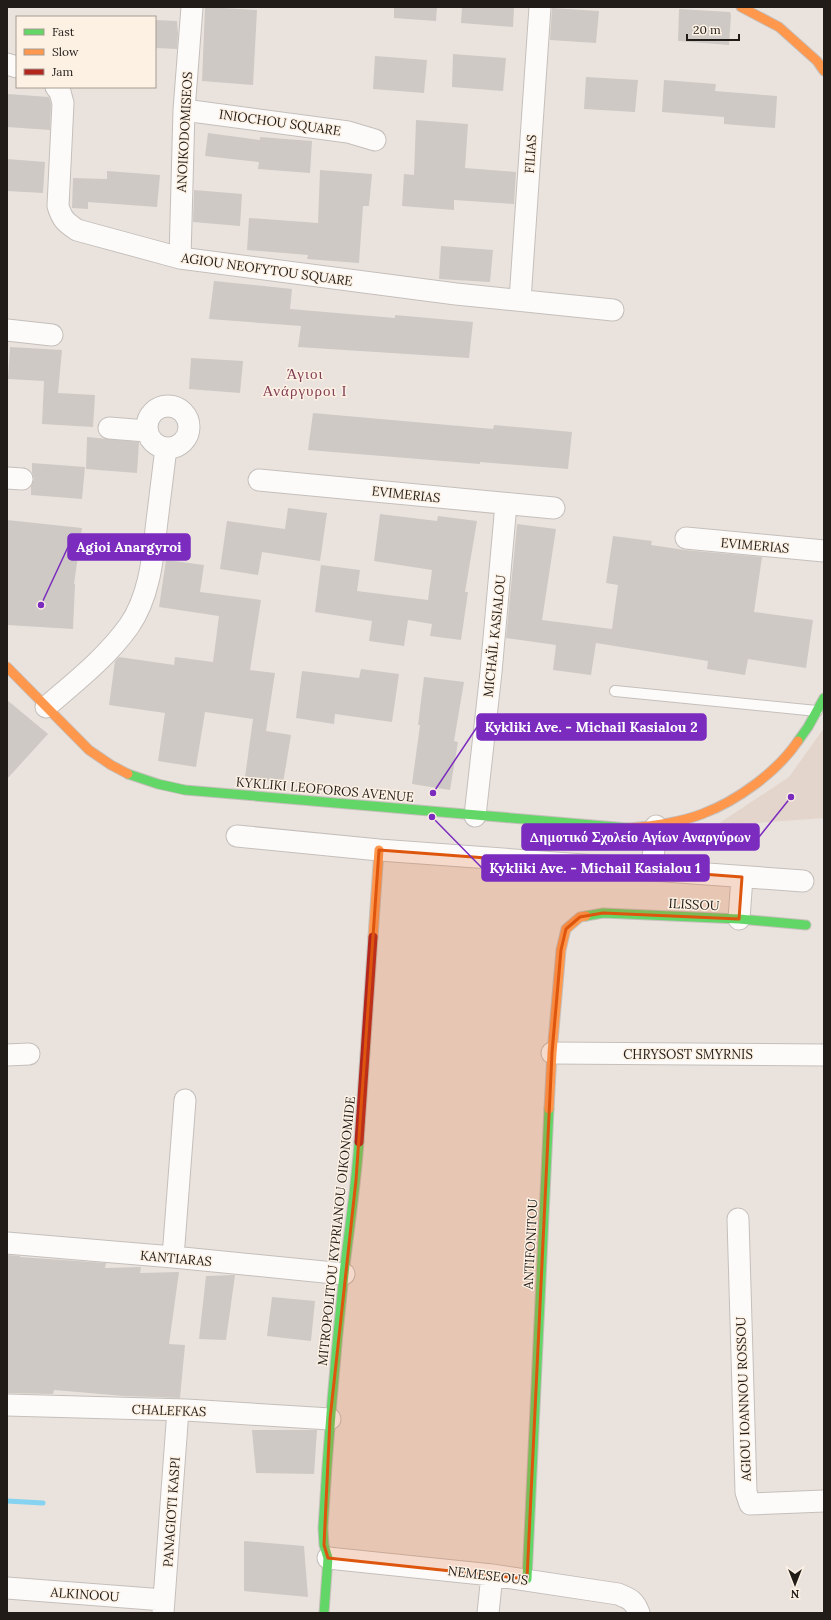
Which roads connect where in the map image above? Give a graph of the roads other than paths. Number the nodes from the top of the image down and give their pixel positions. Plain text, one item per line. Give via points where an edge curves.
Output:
1 (192, 7) edge
2 (540, 7) edge
3 (741, 7) edge
4 (824, 71) edge
5 (57, 88) edge
6 (184, 110) junction
7 (375, 140) dead end
8 (180, 258) junction
9 (520, 300) junction
10 (613, 310) dead end
11 (7, 330) edge
12 (52, 335) dead end
13 (109, 428) dead end
14 (147, 431) junction
15 (166, 448) junction
16 (259, 480) dead end
17 (506, 504) junction
18 (554, 508) dead end
19 (686, 538) dead end
20 (824, 551) edge
21 (7, 667) edge
22 (615, 691) dead end
23 (824, 698) edge
24 (46, 707) junction
25 (817, 711) junction
26 (475, 816) junction
27 (656, 826) junction
28 (237, 836) dead end
29 (379, 850) junction
30 (652, 870) junction
31 (742, 877) junction
32 (803, 881) dead end
33 (580, 917) joint
34 (739, 919) junction
35 (806, 925) dead end
36 (552, 1053) junction
37 (29, 1054) dead end
38 (7, 1055) edge
39 (824, 1055) edge
40 (185, 1100) dead end
41 (738, 1219) dead end
42 (7, 1243) edge
43 (173, 1257) junction
44 (344, 1274) junction
45 (7, 1405) edge
46 (178, 1410) junction
47 (330, 1419) junction
48 (824, 1501) edge
49 (328, 1558) junction
50 (492, 1575) junction
51 (527, 1579) junction
52 (7, 1588) edge
53 (163, 1606) edge
54 (324, 1613) edge
55 (488, 1613) edge
56 (639, 1613) edge

1 - 6 street, ANOIKODOMISEOS
2 - 9 street, FILIAS
3 - 4 street via 779,27 817,61
5 - 8 street, AGIOU NEOFYTOU SQUARE via 63,103 58,199 61,215 66,223 93,235
6 - 7 street, INIOCHOU SQUARE via 348,132
6 - 8 street, ANOIKODOMISEOS
8 - 9 street, AGIOU NEOFYTOU SQUARE
9 - 10 street, AGIOU NEOFYTOU SQUARE
11 - 12 street
13 - 14 street
14 - 15 street via 154,443
14 - 15 street via 150,416 162,407 169,406 183,412 189,425 186,439 174,448
15 - 24 street via 151,569 139,606 130,625 114,645 93,667
16 - 17 street, EVIMERIAS
17 - 18 street, EVIMERIAS
17 - 26 street, MICHAÏL KASIALOU
19 - 20 street, EVIMERIAS
21 - 24 street, KYKLIKI LEOFOROS AVENUE
22 - 25 lane
23 - 25 street, KYKLIKI LEOFOROS AVENUE
24 - 26 street, KYKLIKI LEOFOROS AVENUE via 89,750 104,761 135,777 167,787
25 - 27 street, KYKLIKI LEOFOROS AVENUE via 794,747 765,778 718,808 678,822
26 - 27 street, KYKLIKI LEOFOROS AVENUE via 623,828
27 - 30 street
28 - 29 street
29 - 30 street
29 - 44 street, MITROPOLITOU KYPRIANOU OIKONOMIDE via 356,1180
30 - 31 street
31 - 32 street
31 - 34 street
33 - 34 street, ILISSOU via 603,913
33 - 36 street, ANTIFONITOU via 566,929 561,950
34 - 35 street, ILISSOU
36 - 39 street, CHRYSOST SMYRNIS
36 - 51 street, ANTIFONITOU
37 - 38 street
40 - 43 street
41 - 48 street, AGIOU IOANNOU ROSSOU via 746,1492 750,1504
42 - 43 street, KANTIARAS
43 - 44 street, KANTIARAS
44 - 47 street, MITROPOLITOU KYPRIANOU OIKONOMIDE
45 - 46 street, CHALEFKAS
46 - 47 street, CHALEFKAS
46 - 53 street, PANAGIOTI KASPI
47 - 49 street, MITROPOLITOU KYPRIANOU OIKONOMIDE via 323,1528
49 - 50 street, NEMESEOUS
49 - 54 street, MITROPOLITOU KYPRIANOU OIKONOMIDE
50 - 51 street, NEMESEOUS
50 - 55 street
51 - 56 street, NEMESEOUS via 618,1594 636,1604
52 - 53 street, ALKINOOU

